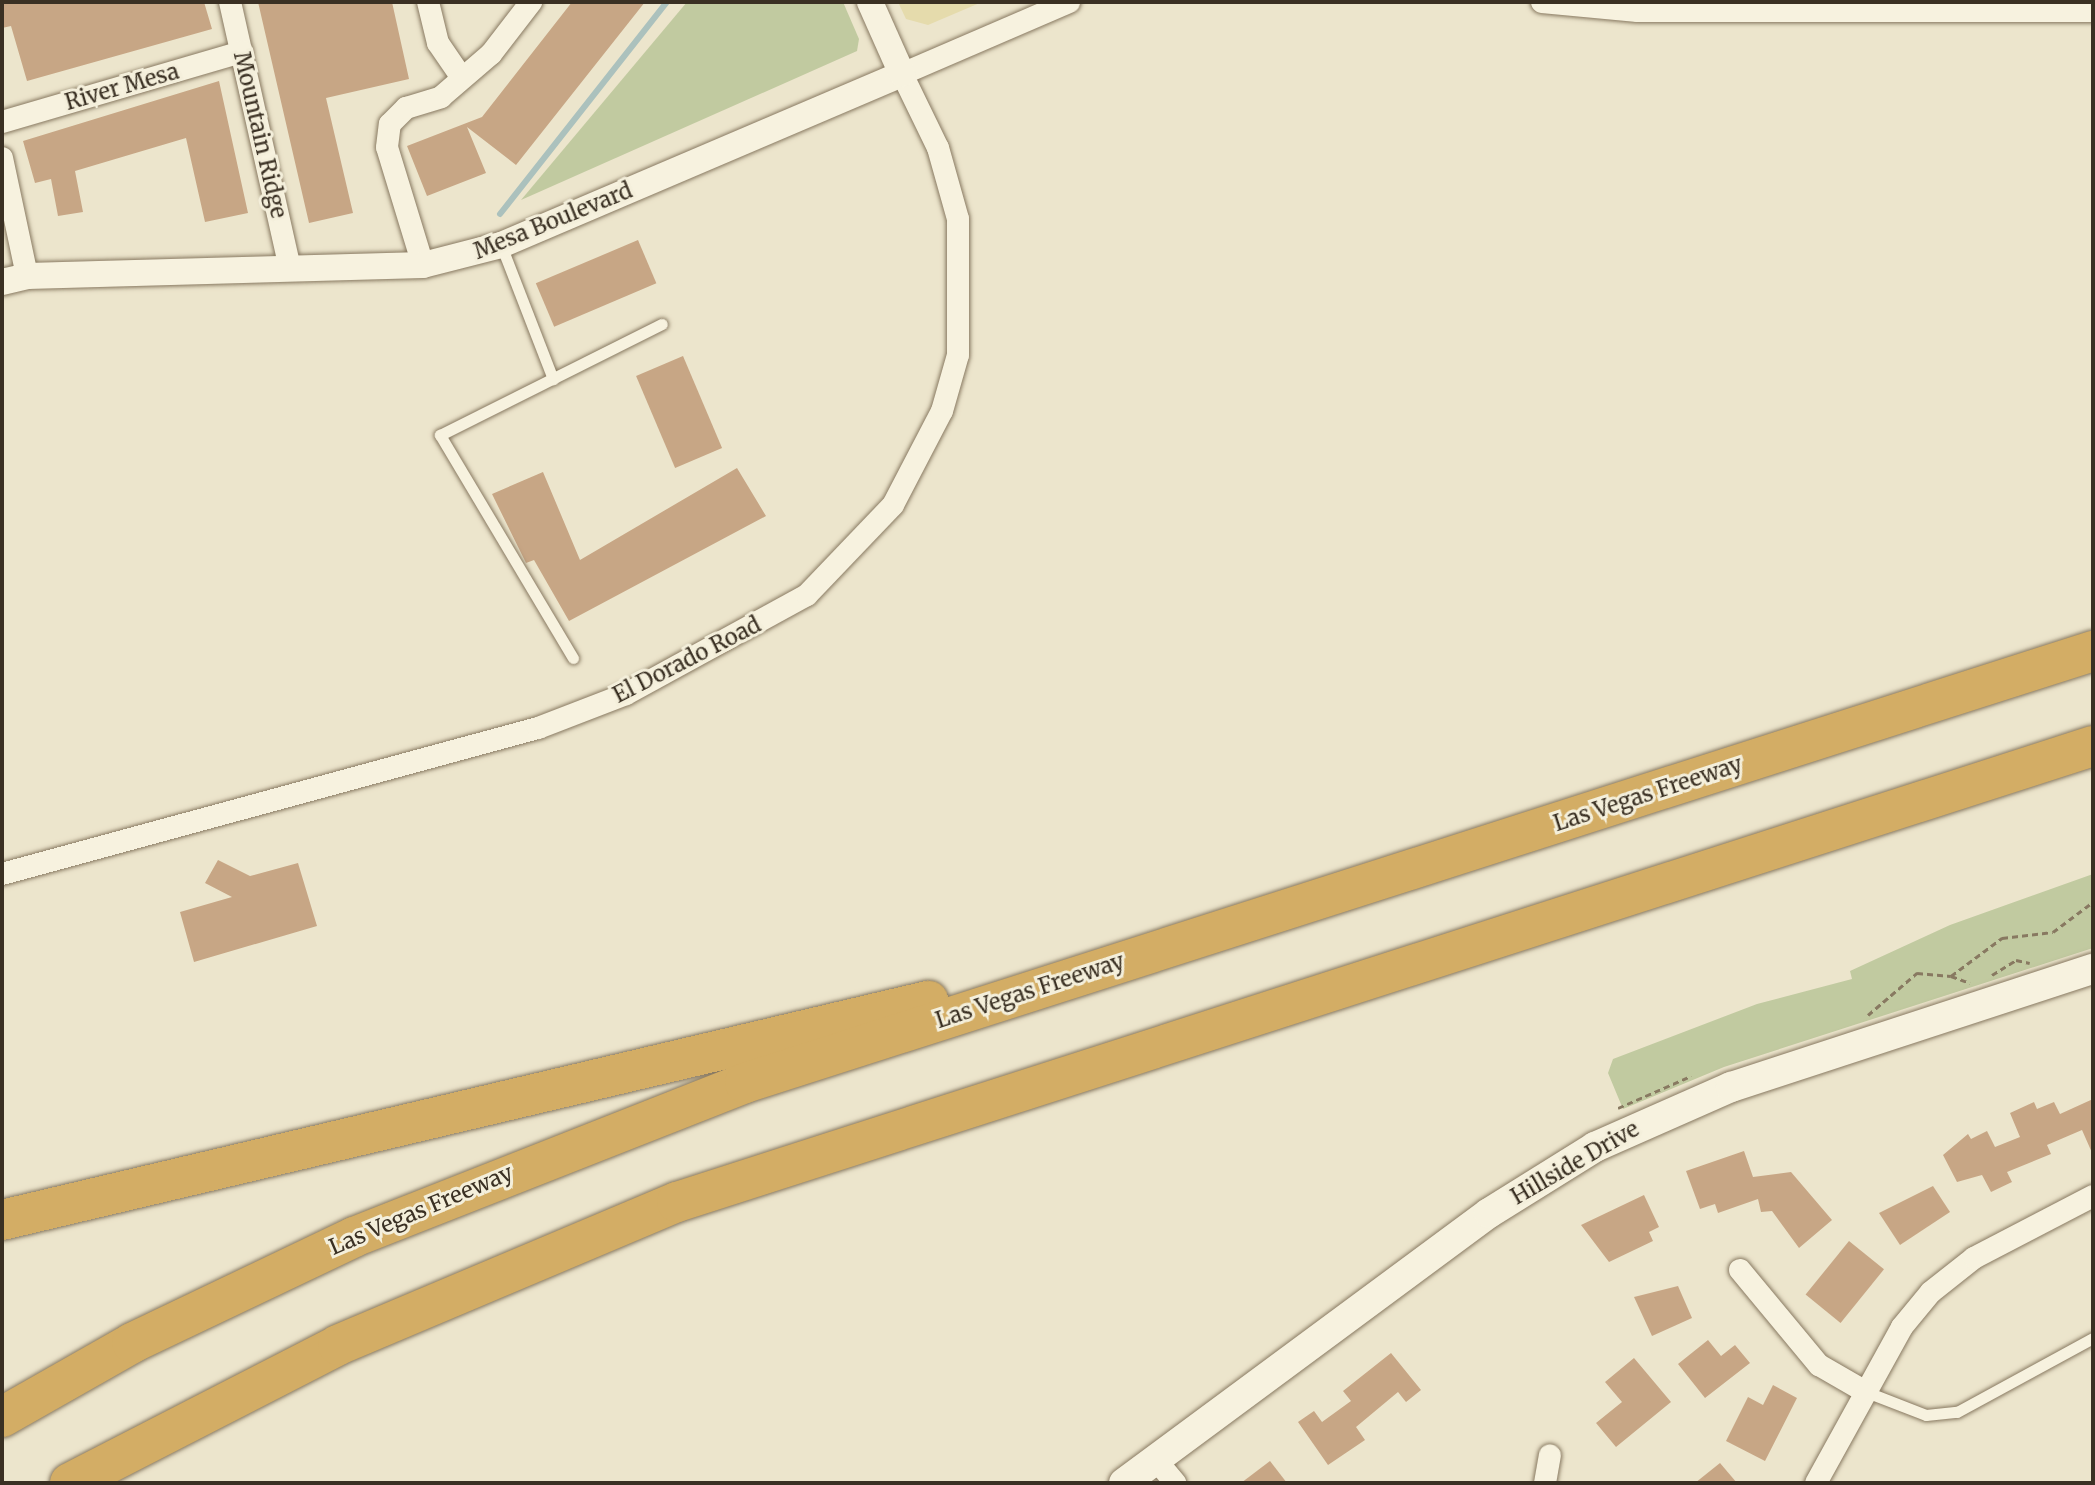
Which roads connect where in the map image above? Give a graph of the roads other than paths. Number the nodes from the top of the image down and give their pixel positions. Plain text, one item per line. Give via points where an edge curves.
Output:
1 (230, 2) edge
2 (428, 2) edge
3 (531, 2) edge
4 (870, 2) edge
5 (1069, 2) edge
6 (1542, 2) edge
7 (1800, 7) edge
8 (2093, 11) edge
9 (242, 52) junction
10 (902, 74) junction
11 (462, 78) junction
12 (2, 122) edge
13 (2, 158) edge
14 (501, 245) junction
15 (423, 265) junction
16 (290, 268) junction
17 (15, 279) edge
18 (662, 324) dead end
19 (553, 379) junction
20 (2093, 651) edge
21 (573, 658) dead end
22 (2093, 746) edge
23 (2, 874) edge
24 (1112, 965) junction
25 (2093, 969) edge
26 (2093, 1196) edge
27 (2, 1220) edge
28 (1740, 1270) dead end
29 (2093, 1338) edge
30 (338, 1345) junction
31 (1864, 1391) junction
32 (2, 1417) edge
33 (1550, 1455) dead end
34 (1165, 1471) edge
35 (70, 1483) edge
36 (121, 1483) edge
37 (1124, 1483) edge
38 (1545, 1483) edge
39 (1816, 1483) edge

1 - 9 street, Mountain Ridge
2 - 11 street via 438,43
3 - 11 street
4 - 10 street
5 - 10 street, Mesa Boulevard
6 - 7 street
7 - 8 street
9 - 12 street, River Mesa
9 - 16 street, Mountain Ridge
10 - 14 street, Mesa Boulevard
10 - 23 street, El Dorado Road via 938,148 958,219 958,355 932,435 893,505 807,595 626,694 538,728
11 - 15 street via 390,124 387,147
13 - 17 street
14 - 15 street, Mesa Boulevard
14 - 19 lane
15 - 16 street, Mesa Boulevard
16 - 17 street, Mesa Boulevard
18 - 19 lane
19 - 21 lane via 440,435
20 - 24 highway, Las Vegas Freeway
22 - 30 highway via 677,1202
24 - 27 highway via 798,1027
24 - 32 highway, Las Vegas Freeway via 745,1083 567,1149 354,1237 132,1343
25 - 34 main road, Hillside Drive via 1731,1087 1595,1147 1489,1213
26 - 31 street via 1949,1275 1902,1327
28 - 31 street via 1819,1365
29 - 31 lane via 1957,1412 1926,1415
30 - 35 highway
30 - 36 highway
31 - 39 street
33 - 38 street
34 - 37 main road, Hillside Drive

